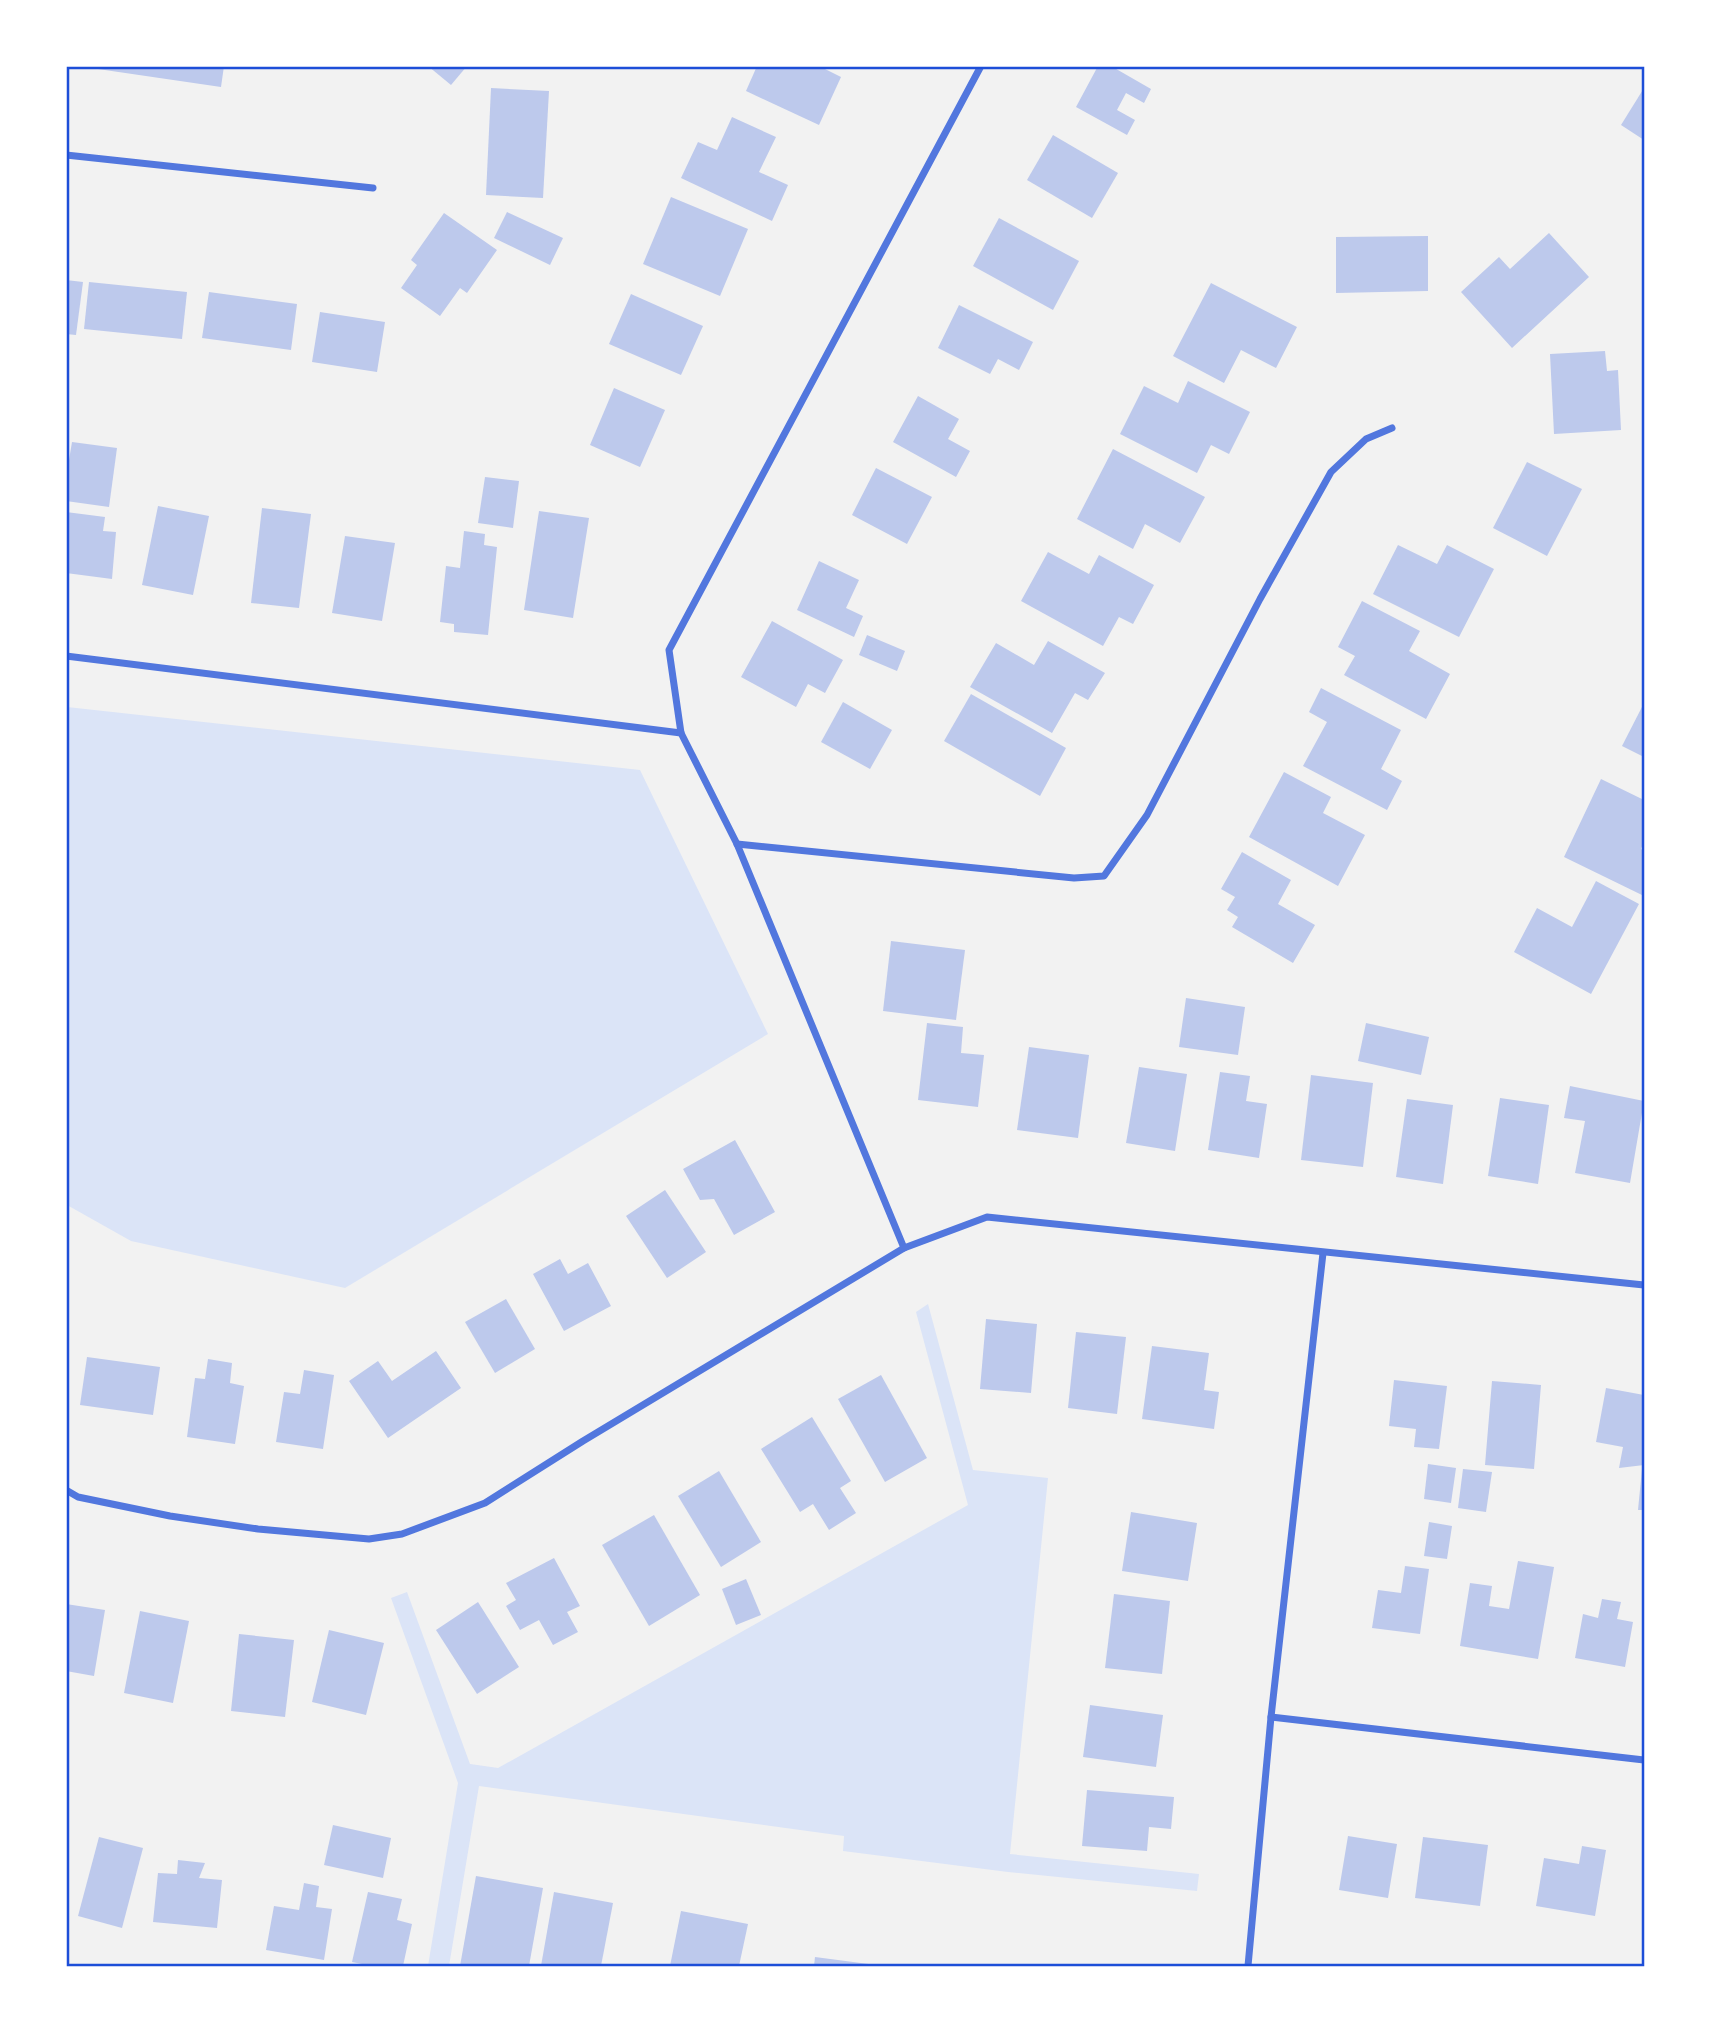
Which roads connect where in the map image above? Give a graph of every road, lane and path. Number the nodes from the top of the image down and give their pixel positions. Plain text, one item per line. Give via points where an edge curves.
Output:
1 (981, 66) edge
2 (66, 155) edge
3 (373, 188) dead end
4 (1392, 428) dead end
5 (66, 656) edge
6 (681, 733) junction
7 (737, 844) junction
8 (904, 1248) junction
9 (1323, 1253) junction
10 (1644, 1285) edge
11 (66, 1490) edge
12 (1270, 1717) junction
13 (1644, 1760) edge
14 (1248, 1966) edge

1 - 6 street via 668,650
2 - 3 street
4 - 7 street via 1366,439 1331,472 1147,815 1104,876 1074,878
5 - 6 street
6 - 7 street
7 - 8 street
8 - 9 street via 987,1217
8 - 11 street via 485,1503 402,1534 369,1539 258,1529 144,1511 78,1497
9 - 10 street
9 - 12 street
12 - 13 street
12 - 14 street

